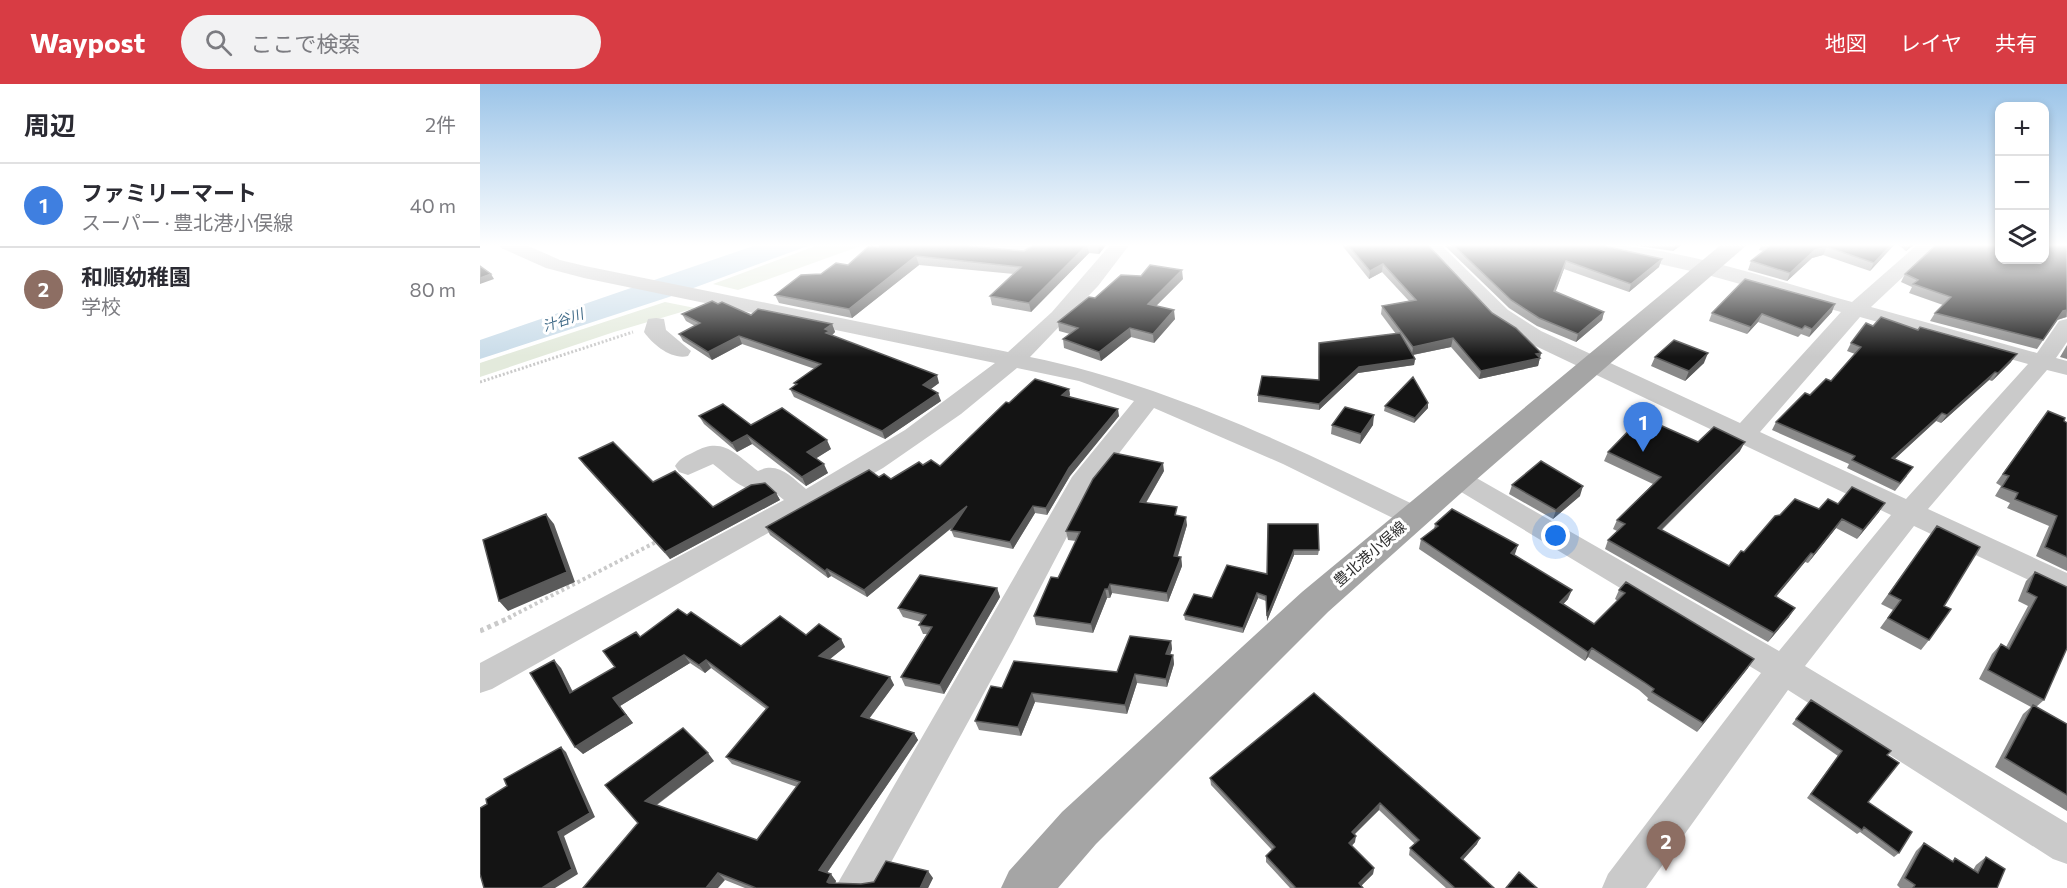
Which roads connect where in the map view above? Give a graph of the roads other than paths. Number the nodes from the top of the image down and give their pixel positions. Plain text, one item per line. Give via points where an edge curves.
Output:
1 (626, 282) edge
2 (1090, 282) edge
3 (1467, 282) edge
4 (1692, 282) edge
5 (1754, 282) edge
6 (1887, 282) edge
7 (1854, 311) junction
8 (656, 324) road end
9 (2067, 326) edge
10 (680, 351) dead end
11 (1014, 359) junction
12 (1593, 363) junction
13 (2056, 364) edge
14 (1150, 397) junction
15 (1744, 434) junction
16 (688, 466) dead end
17 (1457, 478) junction
18 (804, 502) junction
19 (1910, 512) junction
20 (1413, 516) junction
21 (2067, 586) edge
22 (1782, 669) junction
23 (480, 678) edge
24 (2067, 845) edge
25 (855, 888) edge
26 (1026, 888) edge
27 (1622, 888) edge

1 - 11 street
2 - 11 street
3 - 12 street via 1500,315 1533,336
4 - 12 main road, 豊北港小俣線
5 - 7 street
6 - 7 street
7 - 13 street
7 - 15 street
8 - 10 street via 655,332
9 - 13 street
11 - 14 street via 1084,375
11 - 18 street via 952,412 888,455
12 - 15 street
12 - 17 main road, 豊北港小俣線
13 - 19 street
14 - 20 street via 1339,479
14 - 25 street via 1082,483
15 - 19 street
16 - 18 street via 714,452 757,483 771,475
17 - 20 main road, 豊北港小俣線
17 - 22 street
18 - 23 street
19 - 21 street
19 - 22 street
20 - 26 main road, 豊北港小俣線 via 1315,602 1096,812
22 - 24 street
22 - 27 street

